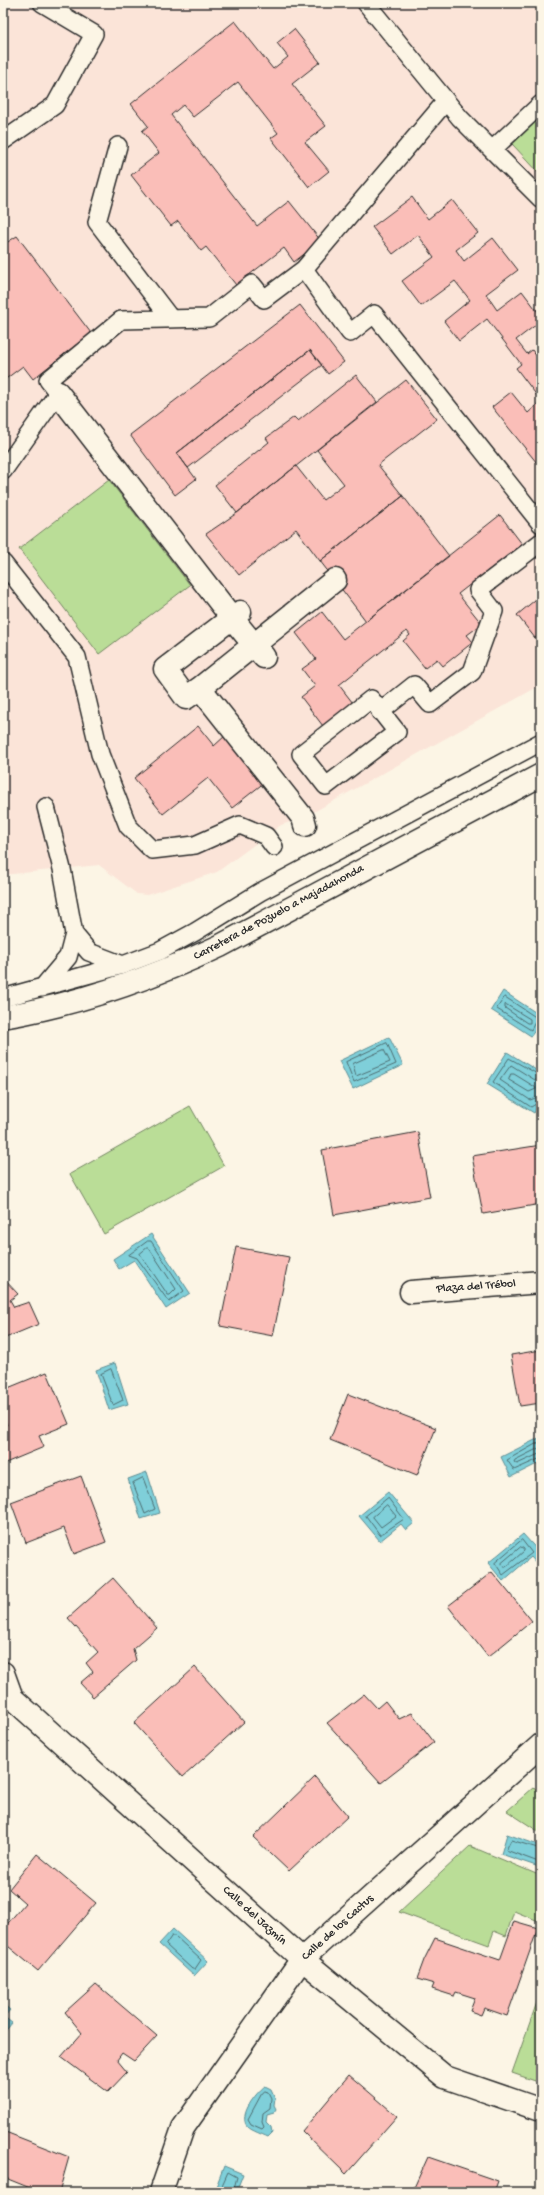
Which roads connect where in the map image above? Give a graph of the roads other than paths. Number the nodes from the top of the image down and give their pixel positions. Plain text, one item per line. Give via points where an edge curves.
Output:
1 (42, 3) edge
2 (366, 3) edge
3 (446, 101) junction
4 (541, 104) edge
5 (3, 141) edge
6 (118, 146) dead end
7 (492, 150) junction
8 (541, 199) edge
9 (304, 269) junction
10 (171, 319) junction
11 (58, 393) junction
12 (3, 471) edge
13 (541, 524) edge
14 (541, 542) edge
15 (3, 563) edge
16 (335, 580) dead end
17 (236, 615) junction
18 (259, 651) junction
19 (200, 688) junction
20 (380, 712) junction
21 (541, 742) edge
22 (541, 775) edge
23 (46, 807) dead end
24 (305, 825) dead end
25 (274, 847) dead end
26 (74, 934) junction
27 (123, 965) junction
28 (42, 988) junction
29 (3, 998) edge
30 (3, 1017) edge
31 (541, 1282) edge
32 (411, 1292) dead end
33 (3, 1673) edge
34 (541, 1745) edge
35 (302, 1959) junction
36 (541, 2110) edge
37 (161, 2192) edge

1 - 5 lane via 94,34 55,105
2 - 3 lane
3 - 7 lane
3 - 9 lane
4 - 7 lane
6 - 10 lane via 97,222
7 - 8 lane
9 - 10 lane via 264,299 252,284 209,318
9 - 13 lane via 350,333 374,314
10 - 11 lane via 121,320 48,380
11 - 12 lane
11 - 17 street
14 - 20 lane via 478,590 494,611 472,672 430,704 414,685
15 - 25 lane via 77,657 100,754 128,826 152,850 196,845 240,825 266,836
16 - 18 street
17 - 18 street
17 - 19 street via 165,669 186,698
18 - 19 street
19 - 24 street via 303,818
20 - 20 lane via 371,699 301,754 326,786 397,732
21 - 27 lane via 260,892 160,951
22 - 30 street, Carretera de Pozuelo a Majadahonda via 220,946 177,966 144,980 79,1000
23 - 26 lane via 62,869
26 - 27 lane via 89,952
26 - 28 lane via 68,957
27 - 28 lane
28 - 29 lane
31 - 32 street, Plaza del Trébol
33 - 35 street, Calle del Jazmín via 12,1698
34 - 35 street, Calle de los Cactus
35 - 36 street, Calle del Jazmín via 445,2077
35 - 37 street, Calle de los Cactus via 183,2128

